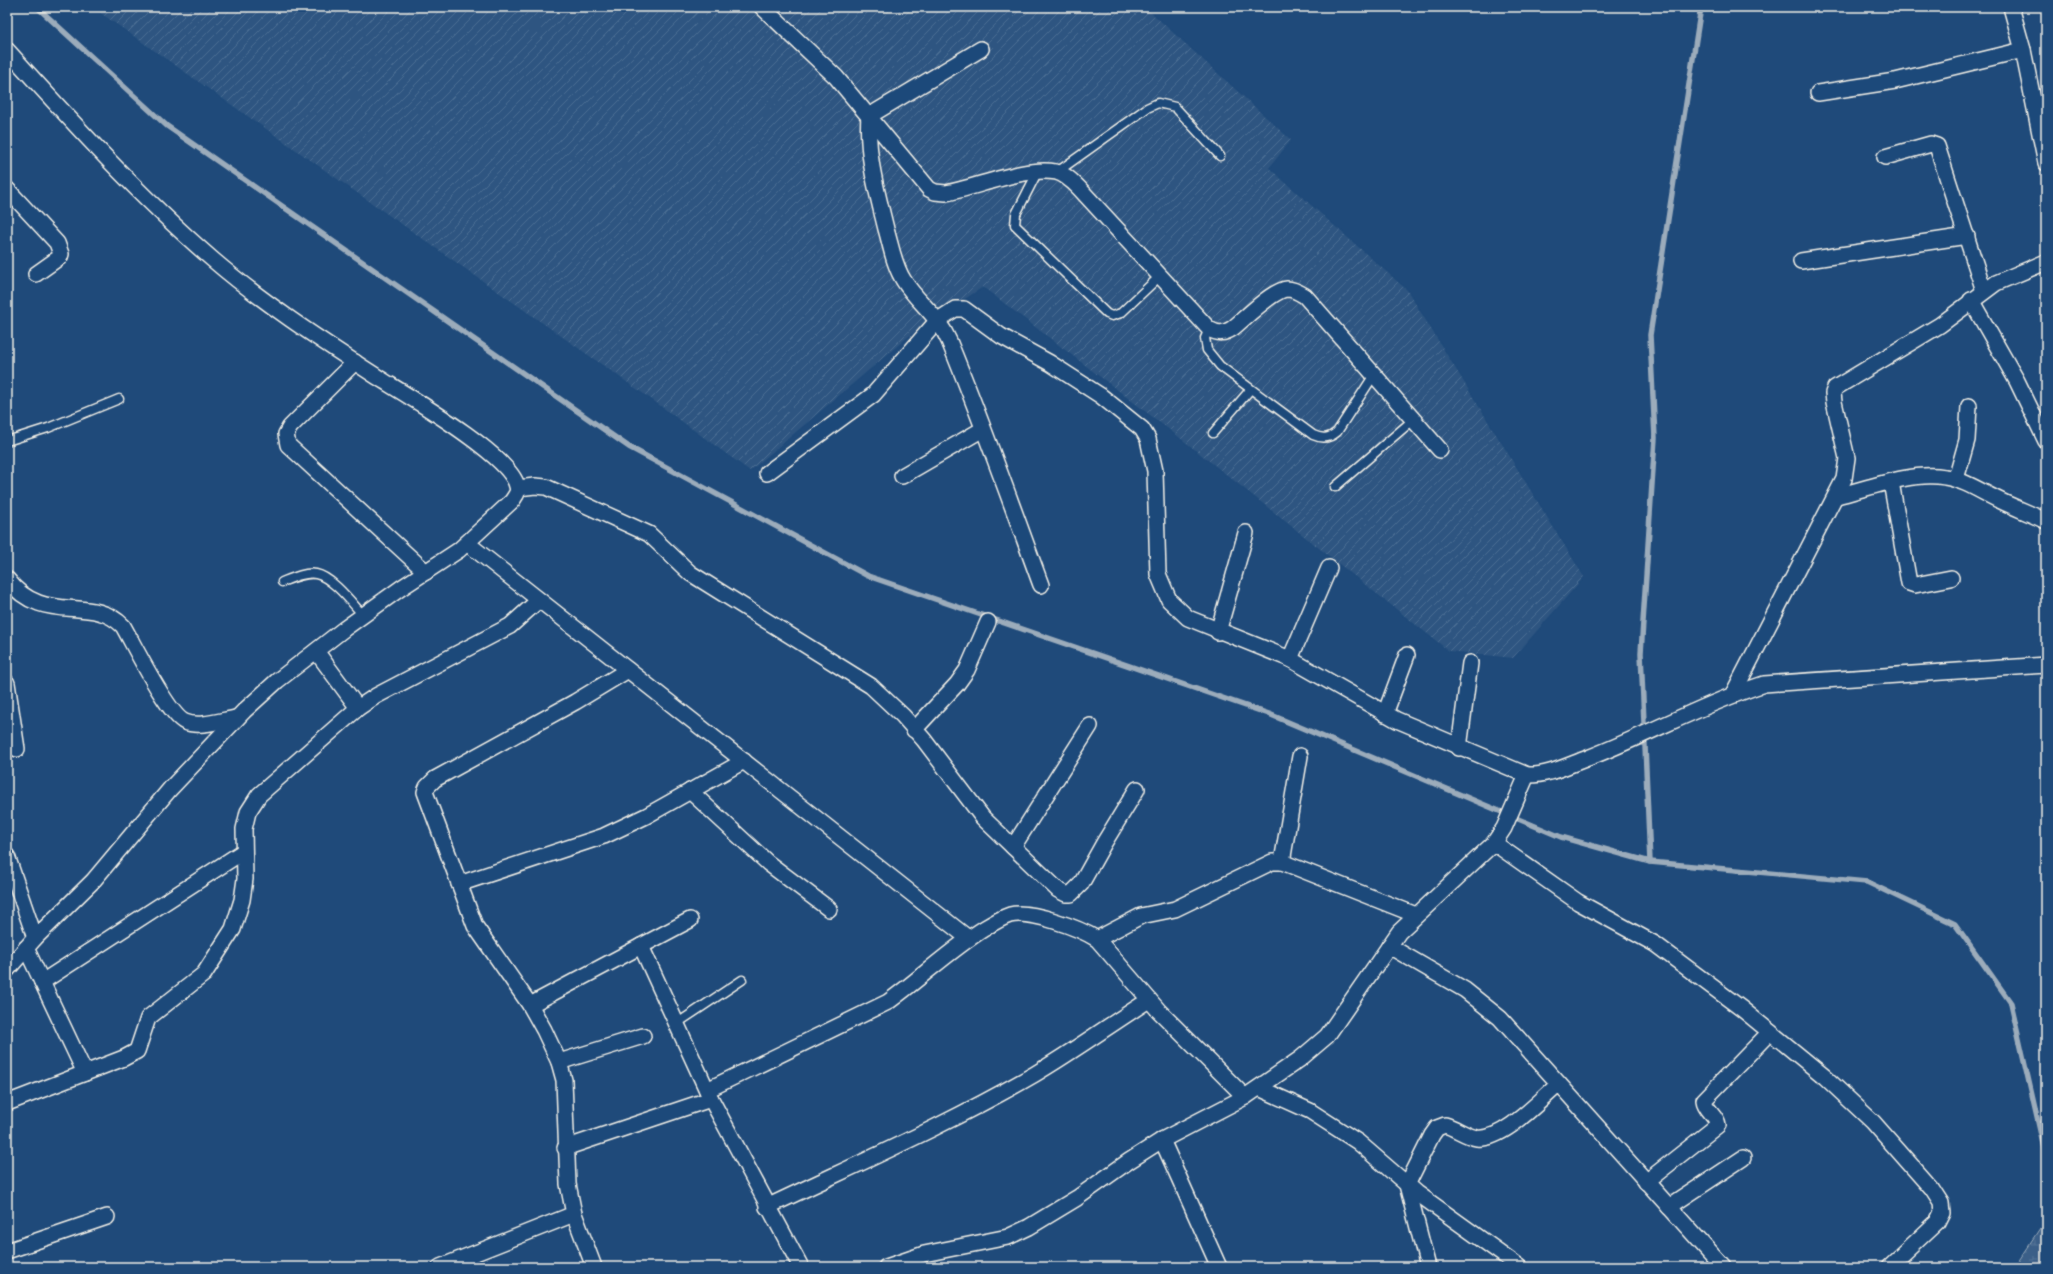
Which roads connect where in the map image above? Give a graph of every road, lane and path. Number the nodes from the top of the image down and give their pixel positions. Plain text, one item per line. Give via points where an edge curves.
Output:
1 (762, 7) edge
2 (2011, 7) edge
3 (981, 49) dead end
4 (7, 50) edge
5 (2023, 50) junction
6 (1818, 93) dead end
7 (869, 116) junction
8 (1220, 156) dead end
9 (1885, 157) dead end
10 (2046, 163) edge
11 (1038, 171) junction
12 (1057, 172) junction
13 (7, 189) edge
14 (1967, 236) junction
15 (1801, 261) dead end
16 (2046, 262) edge
17 (36, 274) dead end
18 (1160, 276) junction
19 (1984, 292) junction
20 (1972, 300) junction
21 (938, 320) junction
22 (1209, 329) junction
23 (355, 362) junction
24 (1374, 376) junction
25 (1250, 390) junction
26 (119, 399) dead end
27 (1969, 406) dead end
28 (1413, 420) junction
29 (983, 430) junction
30 (1212, 433) dead end
31 (7, 441) edge
32 (2046, 442) edge
33 (1440, 450) dead end
34 (767, 473) dead end
35 (902, 476) dead end
36 (1956, 479) junction
37 (1891, 482) junction
38 (1335, 487) dead end
39 (518, 488) junction
40 (1837, 496) junction
41 (2046, 521) edge
42 (1246, 533) dead end
43 (467, 543) junction
44 (1329, 568) dead end
45 (426, 572) junction
46 (1951, 578) dead end
47 (7, 579) edge
48 (282, 582) dead end
49 (1041, 585) dead end
50 (539, 600) junction
51 (363, 615) junction
52 (988, 622) dead end
53 (1218, 632) junction
54 (316, 651) junction
55 (1407, 655) dead end
56 (1290, 659) junction
57 (1470, 663) dead end
58 (2046, 665) edge
59 (628, 670) junction
60 (7, 683) edge
61 (1733, 694) junction
62 (358, 708) junction
63 (1385, 714) junction
64 (237, 718) junction
65 (1090, 726) dead end
66 (914, 730) junction
67 (1459, 748) junction
68 (17, 749) dead end
69 (1300, 756) dead end
70 (744, 761) junction
71 (1527, 775) junction
72 (1138, 789) dead end
73 (690, 791) junction
74 (1494, 843) junction
75 (1013, 847) junction
76 (244, 851) junction
77 (7, 856) edge
78 (1282, 862) junction
79 (459, 884) junction
80 (829, 908) dead end
81 (1416, 915) junction
82 (690, 920) dead end
83 (968, 938) junction
84 (1097, 939) junction
85 (30, 943) junction
86 (641, 946) junction
87 (1389, 946) junction
88 (7, 970) edge
89 (742, 980) dead end
90 (42, 982) junction
91 (1149, 1000) junction
92 (530, 1005) junction
93 (676, 1024) junction
94 (1770, 1032) junction
95 (643, 1036) dead end
96 (559, 1062) junction
97 (85, 1073) junction
98 (1559, 1084) junction
99 (1259, 1088) junction
100 (709, 1095) junction
101 (1245, 1097) junction
102 (7, 1103) edge
103 (1162, 1140) junction
104 (565, 1148) junction
105 (1743, 1158) dead end
106 (1646, 1182) junction
107 (1407, 1185) junction
108 (767, 1207) junction
109 (1669, 1207) junction
110 (574, 1214) junction
111 (106, 1217) dead end
112 (7, 1251) edge
113 (469, 1262) edge
114 (440, 1267) edge
115 (594, 1267) edge
116 (801, 1267) edge
117 (886, 1267) edge
118 (1219, 1267) edge
119 (1428, 1267) edge
120 (1520, 1267) edge
121 (1723, 1267) edge
122 (1888, 1267) edge

1 - 7 street via 836,77
2 - 5 street
3 - 7 street
4 - 23 street via 87,139 166,219 249,288
5 - 6 street via 1895,81
5 - 10 street
7 - 11 street via 925,186 935,192 952,191
7 - 21 street via 868,140 877,192 898,270 915,296
8 - 12 lane via 1175,107 1158,103 1147,108
9 - 14 street via 1931,144 1937,146
11 - 12 street
11 - 18 lane via 1016,214 1015,225 1107,314 1112,316 1121,313
12 - 18 street via 1079,188
13 - 17 street via 54,238 60,249 58,260
14 - 15 street
14 - 19 street
16 - 19 street via 2002,280
18 - 22 street
19 - 20 street
20 - 32 street via 2014,375
20 - 40 street via 1913,342 1835,388 1834,402 1847,458 1844,479
21 - 29 street via 949,340
21 - 34 street via 874,395
21 - 53 street via 955,309 967,310 1001,336 1050,363 1101,396 1142,429 1148,439 1155,471 1157,565 1161,583 1169,600 1188,618
22 - 24 street via 1218,333 1225,332 1277,293 1287,289 1296,291 1305,296
22 - 25 lane via 1205,338 1208,353
23 - 39 street via 478,443 506,468
23 - 45 street via 290,427 286,434 288,445
24 - 25 lane via 1337,432 1325,438 1312,435
24 - 28 street
25 - 30 lane
26 - 31 lane
27 - 36 street via 1967,440
28 - 33 street
28 - 38 lane
29 - 35 street
29 - 49 street
36 - 37 street via 1929,475
36 - 41 street
37 - 40 street
37 - 46 street via 1909,583 1915,585
39 - 43 street via 512,502
39 - 66 street via 546,487 649,534 690,573 871,686
40 - 61 street
42 - 53 street
43 - 45 street
43 - 50 street
44 - 56 street
45 - 51 street
47 - 64 street via 26,598 39,604 107,614 116,618 168,704 182,720 199,723
48 - 51 lane via 308,574 323,576
50 - 59 street
50 - 62 street via 510,626 376,696
51 - 54 street
52 - 66 street via 967,670
53 - 56 street
54 - 62 street
54 - 64 street via 277,681
55 - 63 street
56 - 63 street
57 - 67 street
58 - 61 street via 1764,684
59 - 70 street
59 - 79 street via 569,706 435,779 427,786 426,795
60 - 68 street
61 - 71 street via 1631,741 1550,772
62 - 76 street via 259,795 248,812 244,830
63 - 67 street
64 - 85 street via 170,789 93,881
65 - 75 street
66 - 75 street via 983,818
67 - 71 street
69 - 78 street
70 - 73 street
70 - 83 street
71 - 74 street via 1504,828
72 - 75 street via 1081,884 1072,894 1058,890
73 - 79 street via 604,836
73 - 80 street via 768,863
74 - 81 street
74 - 94 street via 1578,902 1655,944
76 - 90 street
76 - 97 street via 245,878 234,929 204,974 148,1018 137,1051
77 - 85 street
78 - 81 street
78 - 84 street via 1266,864 1175,909 1141,916
79 - 92 street via 482,938
81 - 87 street
82 - 86 street
83 - 84 street via 1010,915 1025,914 1064,924
83 - 100 street via 888,1002
84 - 91 street
85 - 88 street
85 - 90 street
86 - 92 street
86 - 93 street
87 - 98 street via 1481,1001 1500,1018
87 - 99 street via 1328,1036
89 - 93 lane
90 - 97 street
91 - 101 street
91 - 108 street via 1036,1073 989,1099 903,1144
92 - 96 street
93 - 100 street
94 - 106 street via 1704,1100 1704,1105 1718,1125
94 - 122 street via 1853,1101 1932,1189 1941,1203 1942,1212 1937,1222
95 - 96 street
96 - 104 street via 564,1080
97 - 102 street
98 - 106 street
98 - 107 street via 1496,1134 1478,1138 1445,1125 1437,1128
99 - 101 street
99 - 107 street via 1310,1111 1358,1142
100 - 104 street
100 - 108 street
101 - 103 street
103 - 117 street via 1077,1198 1008,1237 924,1254
103 - 118 street
104 - 110 street
105 - 109 street
106 - 109 street
107 - 119 street
107 - 120 street
108 - 116 street
109 - 121 street
110 - 113 street
110 - 115 street
111 - 112 street
113 - 114 street

